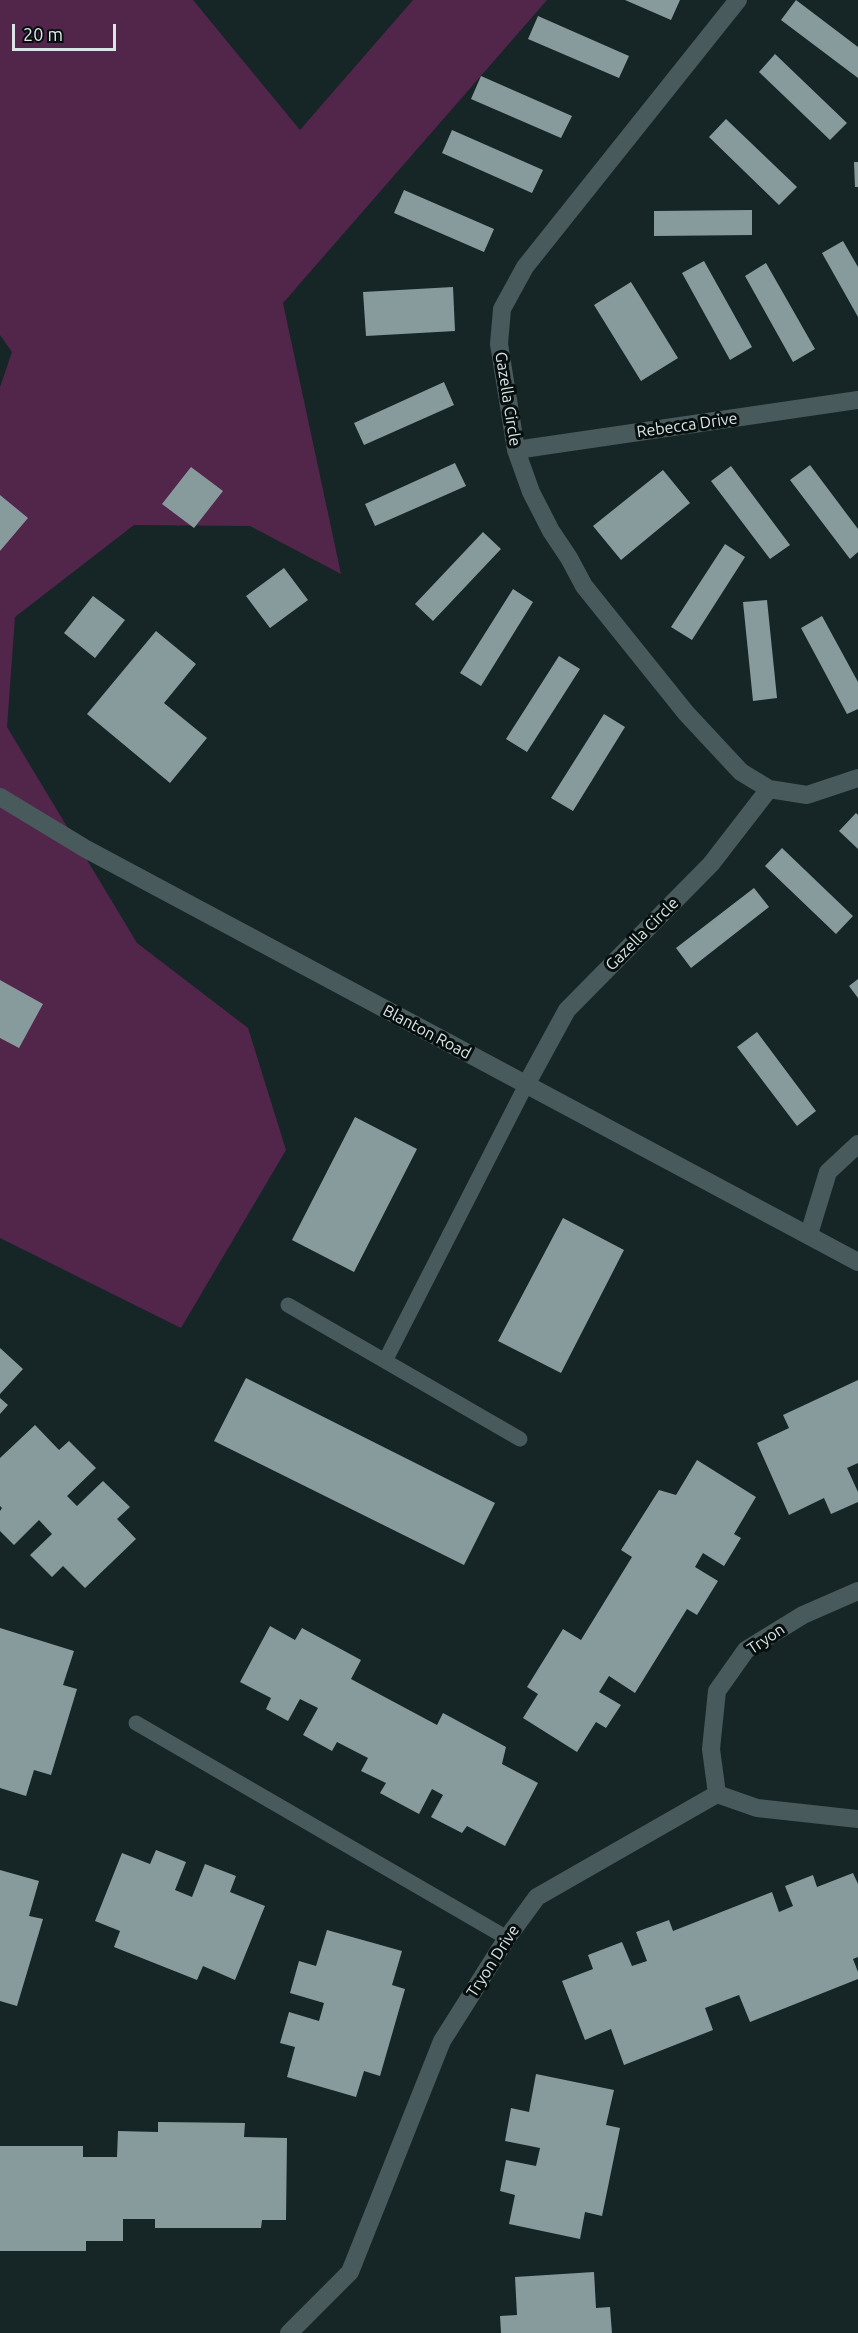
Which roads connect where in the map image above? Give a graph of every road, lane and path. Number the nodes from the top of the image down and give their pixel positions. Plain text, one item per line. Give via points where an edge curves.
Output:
1 (738, 0) edge
2 (858, 400) edge
3 (516, 450) junction
4 (858, 778) edge
5 (769, 789) junction
6 (0, 797) edge
7 (526, 1085) junction
8 (858, 1144) edge
9 (809, 1234) junction
10 (858, 1262) edge
11 (288, 1305) dead end
12 (385, 1361) junction
13 (520, 1439) dead end
14 (858, 1591) edge
15 (136, 1723) dead end
16 (717, 1794) junction
17 (858, 1819) edge
18 (507, 1938) junction
19 (289, 2333) edge

1 - 3 street, Gazella Circle via 525,267 502,309 499,344
2 - 3 street, Rebecca Drive
3 - 5 street, Gazella Circle via 531,492 584,586 723,755
4 - 5 street, Gazella Circle via 807,795
5 - 7 street, Gazella Circle via 711,864 567,1010
6 - 7 street, Blanton Road via 86,849
7 - 9 street, Blanton Road
7 - 12 lane
8 - 9 street via 828,1172
9 - 10 street, Blanton Road
11 - 12 lane
12 - 13 lane
14 - 16 street, Tryon via 803,1615 746,1650 717,1692 711,1749
15 - 18 lane
16 - 17 street via 757,1808
16 - 18 street, Tryon Drive via 537,1897
18 - 19 street, Tryon Drive via 442,2041 350,2272

